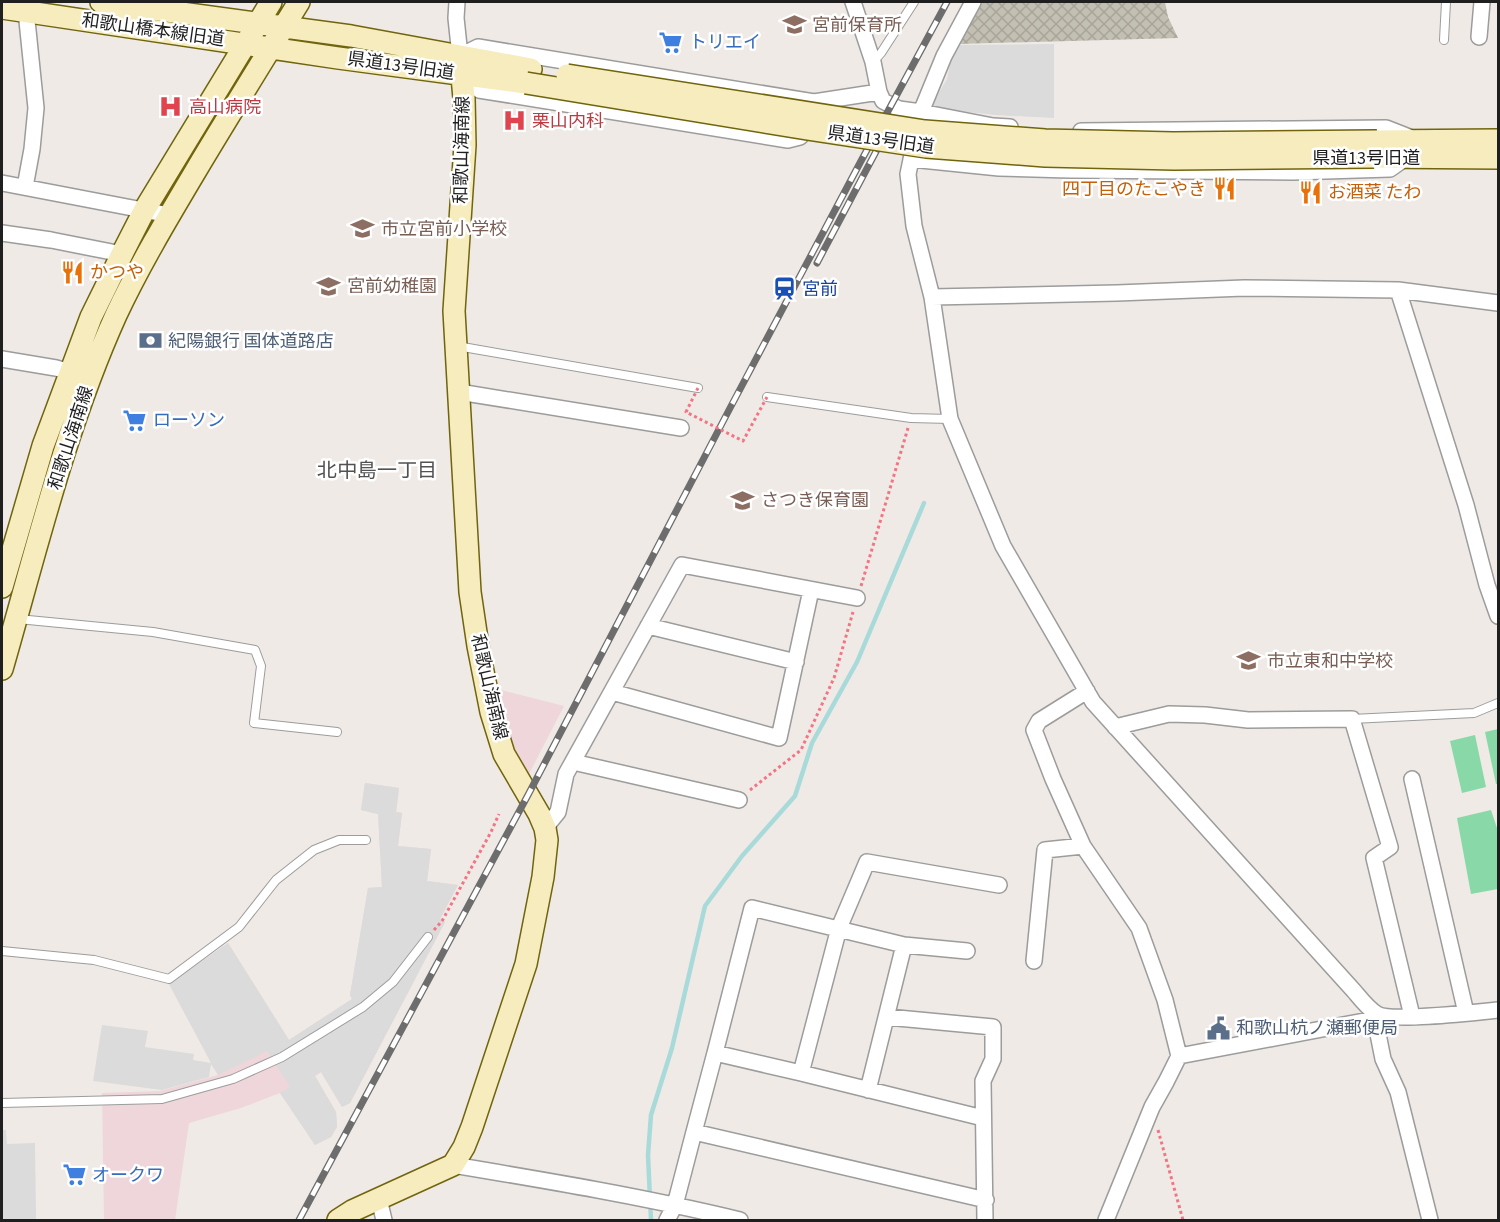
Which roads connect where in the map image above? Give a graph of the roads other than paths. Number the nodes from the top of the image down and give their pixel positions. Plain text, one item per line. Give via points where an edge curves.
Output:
1 (101, 2) edge
2 (271, 2) edge
3 (299, 2) edge
4 (457, 2) edge
5 (853, 2) edge
6 (914, 2) edge
7 (973, 2) edge
8 (1446, 2) edge
9 (1482, 2) edge
10 (2, 8) edge
11 (26, 11) junction
12 (258, 23) junction
13 (283, 27) junction
14 (1479, 37) dead end
15 (1444, 40) dead end
16 (245, 44) junction
17 (270, 47) junction
18 (873, 62) junction
19 (460, 65) junction
20 (879, 92) junction
21 (814, 102) junction
22 (921, 112) junction
23 (1498, 140) edge
24 (1412, 149) junction
25 (1498, 158) edge
26 (911, 159) junction
27 (2, 183) edge
28 (26, 187) junction
29 (145, 210) junction
30 (169, 215) junction
31 (2, 233) edge
32 (122, 254) junction
33 (1398, 290) junction
34 (932, 297) junction
35 (1498, 303) edge
36 (456, 346) junction
37 (2, 359) edge
38 (70, 372) junction
39 (91, 378) junction
40 (698, 388) road end
41 (459, 392) junction
42 (767, 397) road end
43 (950, 418) junction
44 (681, 428) dead end
45 (1493, 585) edge
46 (2, 587) edge
47 (811, 590) junction
48 (857, 598) road end
49 (1498, 616) edge
50 (16, 619) junction
51 (648, 626) junction
52 (796, 662) junction
53 (2, 669) edge
54 (1087, 691) junction
55 (612, 692) junction
56 (1498, 703) edge
57 (1352, 719) junction
58 (1115, 727) junction
59 (337, 732) dead end
60 (573, 762) junction
61 (1412, 779) dead end
62 (739, 800) road end
63 (545, 828) junction
64 (366, 840) dead end
65 (1083, 846) junction
66 (999, 885) dead end
67 (839, 928) junction
68 (428, 937) road end
69 (904, 945) junction
70 (2, 951) edge
71 (967, 951) dead end
72 (1034, 961) dead end
73 (1498, 1010) edge
74 (1466, 1013) junction
75 (1412, 1016) junction
76 (886, 1017) junction
77 (1376, 1017) junction
78 (715, 1053) junction
79 (1179, 1056) junction
80 (801, 1073) junction
81 (868, 1090) junction
82 (2, 1103) edge
83 (983, 1118) junction
84 (694, 1132) junction
85 (453, 1165) junction
86 (379, 1199) junction
87 (986, 1200) junction
88 (675, 1205) junction
89 (338, 1221) edge
90 (384, 1221) edge
91 (667, 1221) edge
92 (740, 1221) edge
93 (985, 1221) edge
94 (1106, 1221) edge
95 (1430, 1221) edge

1 - 12 main road, 和歌山橋本線旧道
2 - 12 main road, 和歌山海南線
3 - 13 main road, 和歌山海南線
4 - 19 street
5 - 18 street
6 - 18 lane
7 - 22 street via 944,56
8 - 15 lane
9 - 14 street
10 - 11 main road, 和歌山橋本線旧道
11 - 16 main road, 和歌山橋本線旧道
11 - 28 street via 36,108
12 - 13 main road, 和歌山橋本線旧道
12 - 16 main road, 和歌山海南線
13 - 17 main road, 和歌山海南線
13 - 19 main road, 県道13号旧道 via 351,36
16 - 17 main road, 和歌山橋本線旧道
16 - 29 main road, 和歌山海南線
17 - 19 main road, 県道13号旧道
17 - 30 main road, 和歌山海南線
18 - 20 street
19 - 21 street via 478,47
19 - 21 street via 479,90 788,140 800,137 809,127
19 - 24 main road, 県道13号旧道, bridge via 925,131 1045,140
19 - 36 main road, 和歌山海南線 via 465,145 454,311
20 - 21 street
20 - 22 street via 883,101 892,106
22 - 24 street via 993,126 1071,131 1386,128
22 - 26 street
23 - 24 main road, 県道13号旧道
24 - 25 main road, 県道13号旧道
24 - 26 street via 1390,169 1293,172 1023,169
26 - 34 street via 908,174 914,226
27 - 28 street
28 - 29 street
29 - 30 street
29 - 32 main road, 和歌山海南線
30 - 39 main road, 和歌山海南線 via 116,315
31 - 32 street
32 - 38 main road, 和歌山海南線
33 - 34 street via 1244,288
33 - 35 street
33 - 45 street
34 - 43 street
36 - 40 lane
36 - 41 main road, 和歌山海南線
37 - 38 street
38 - 39 street
38 - 46 main road, 和歌山海南線 via 43,446
39 - 50 main road, 和歌山海南線 via 64,454
41 - 44 street
41 - 63 main road, 和歌山海南線 via 470,592 490,712 504,754
42 - 43 lane via 911,418
43 - 54 street via 1003,546
45 - 49 street
47 - 48 street
47 - 51 street via 682,565
47 - 52 street
50 - 53 main road, 和歌山海南線
50 - 59 lane via 153,632 255,650 261,666 254,723
51 - 52 street
51 - 55 street
52 - 55 street via 779,738
54 - 58 street
54 - 65 street via 1039,721 1034,730
55 - 60 street
56 - 57 lane via 1474,712
57 - 58 street via 1248,720 1169,714
57 - 75 street via 1390,847 1374,858
58 - 77 street
60 - 62 street
60 - 63 street via 566,774 558,812
61 - 74 street
63 - 85 main road, 和歌山海南線 via 543,877 526,964 472,1127
64 - 70 lane via 339,840 314,850 276,880 239,927 169,979 94,960
65 - 72 street via 1045,850
65 - 79 street via 1139,928 1165,999
66 - 67 street via 867,862
67 - 69 street
67 - 78 street via 752,908
67 - 80 street
68 - 82 lane via 393,982 363,1007 282,1058 233,1079 162,1099
69 - 71 street
69 - 76 street
73 - 74 street
74 - 75 street
75 - 77 street
76 - 81 street
76 - 83 street via 993,1027 993,1059 983,1081
77 - 79 street
77 - 95 street via 1383,1059 1398,1092
78 - 80 street
78 - 84 street
79 - 94 street via 1152,1107
80 - 81 street
81 - 83 street
83 - 87 street
84 - 87 street
84 - 88 street
85 - 86 main road
85 - 88 street
86 - 89 main road
86 - 90 street
87 - 93 street
88 - 91 street
88 - 92 street

